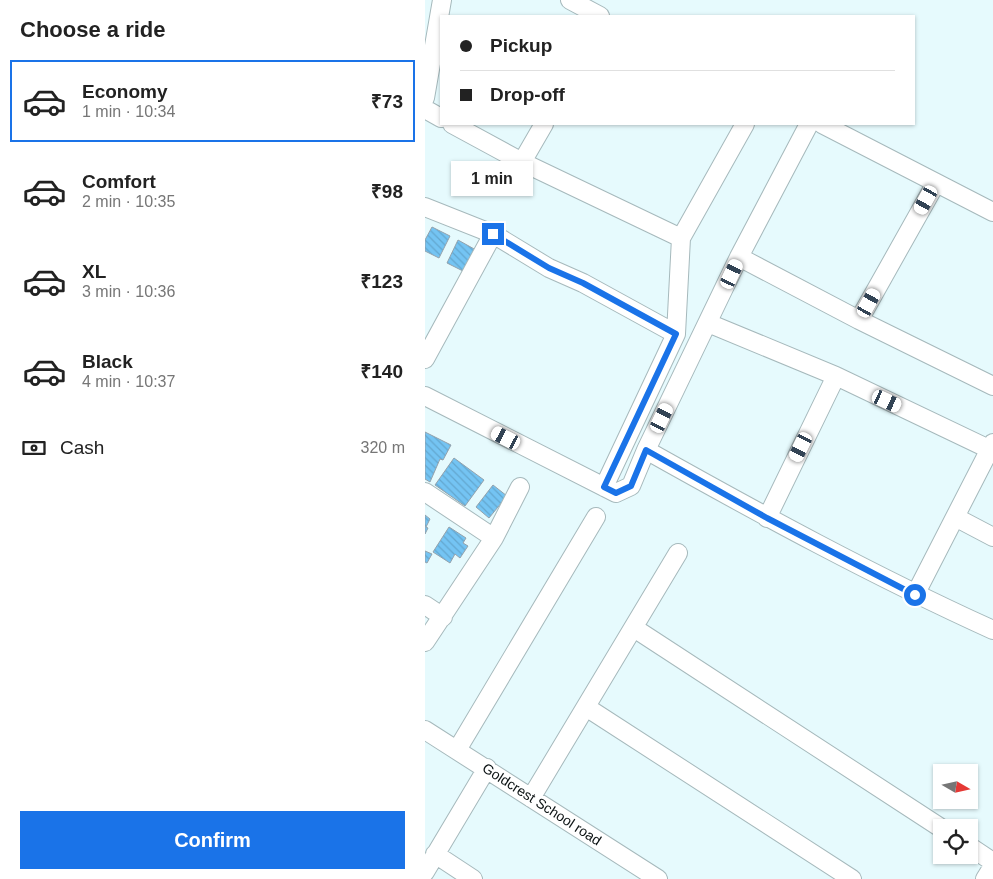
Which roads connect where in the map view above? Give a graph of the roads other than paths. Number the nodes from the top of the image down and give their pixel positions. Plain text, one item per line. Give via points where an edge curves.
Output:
1 (442, 0) edge
2 (570, 0) edge
3 (598, 15) edge
4 (425, 98) edge
5 (425, 109) edge
6 (440, 117) edge
7 (454, 125) edge
8 (543, 125) edge
9 (744, 125) edge
10 (808, 125) edge
11 (824, 125) edge
12 (522, 162) junction
13 (936, 183) junction
14 (425, 207) edge
15 (993, 212) edge
16 (493, 234) junction
17 (681, 238) junction
18 (739, 257) junction
19 (859, 320) junction
20 (708, 323) junction
21 (676, 334) junction
22 (425, 359) edge
23 (836, 376) junction
24 (993, 386) edge
25 (425, 396) edge
26 (992, 448) edge
27 (646, 450) junction
28 (520, 487) dead end
29 (604, 487) junction
30 (425, 492) edge
31 (596, 517) dead end
32 (955, 517) junction
33 (767, 518) junction
34 (993, 537) edge
35 (495, 538) junction
36 (678, 553) dead end
37 (915, 595) junction
38 (425, 606) edge
39 (443, 617) junction
40 (633, 628) junction
41 (993, 630) edge
42 (425, 642) edge
43 (586, 707) junction
44 (425, 730) edge
45 (457, 750) junction
46 (487, 768) junction
47 (531, 798) junction
48 (933, 823) edge
49 (978, 852) edge
50 (435, 854) junction
51 (993, 862) edge
52 (993, 866) edge
53 (425, 872) edge
54 (473, 879) edge
55 (659, 879) edge
56 (852, 879) edge
57 (985, 879) edge

1 - 4 street
2 - 3 street
5 - 6 street
7 - 12 street
8 - 12 street
9 - 17 street
10 - 18 street
11 - 13 street
12 - 17 street
13 - 15 street
13 - 19 street
14 - 16 street
16 - 21 street via 549,268
16 - 22 street
17 - 21 street
18 - 19 street
18 - 20 street
19 - 24 street
20 - 23 street
20 - 27 street
21 - 29 street
23 - 26 street
23 - 33 street
25 - 29 street
26 - 32 street
27 - 29 street via 631,486 616,493
27 - 33 street
28 - 35 street
30 - 35 street
31 - 45 street
32 - 34 street
32 - 37 street
33 - 37 street
35 - 39 street
36 - 40 street
37 - 41 street
38 - 39 street
39 - 42 street
40 - 43 street
40 - 48 street
43 - 47 street
43 - 56 street
44 - 45 street, Goldcrest School road
45 - 46 street, Goldcrest School road
46 - 47 street, Goldcrest School road
46 - 50 street
47 - 55 street, Goldcrest School road
49 - 51 street
50 - 53 street
50 - 54 street
52 - 57 street

